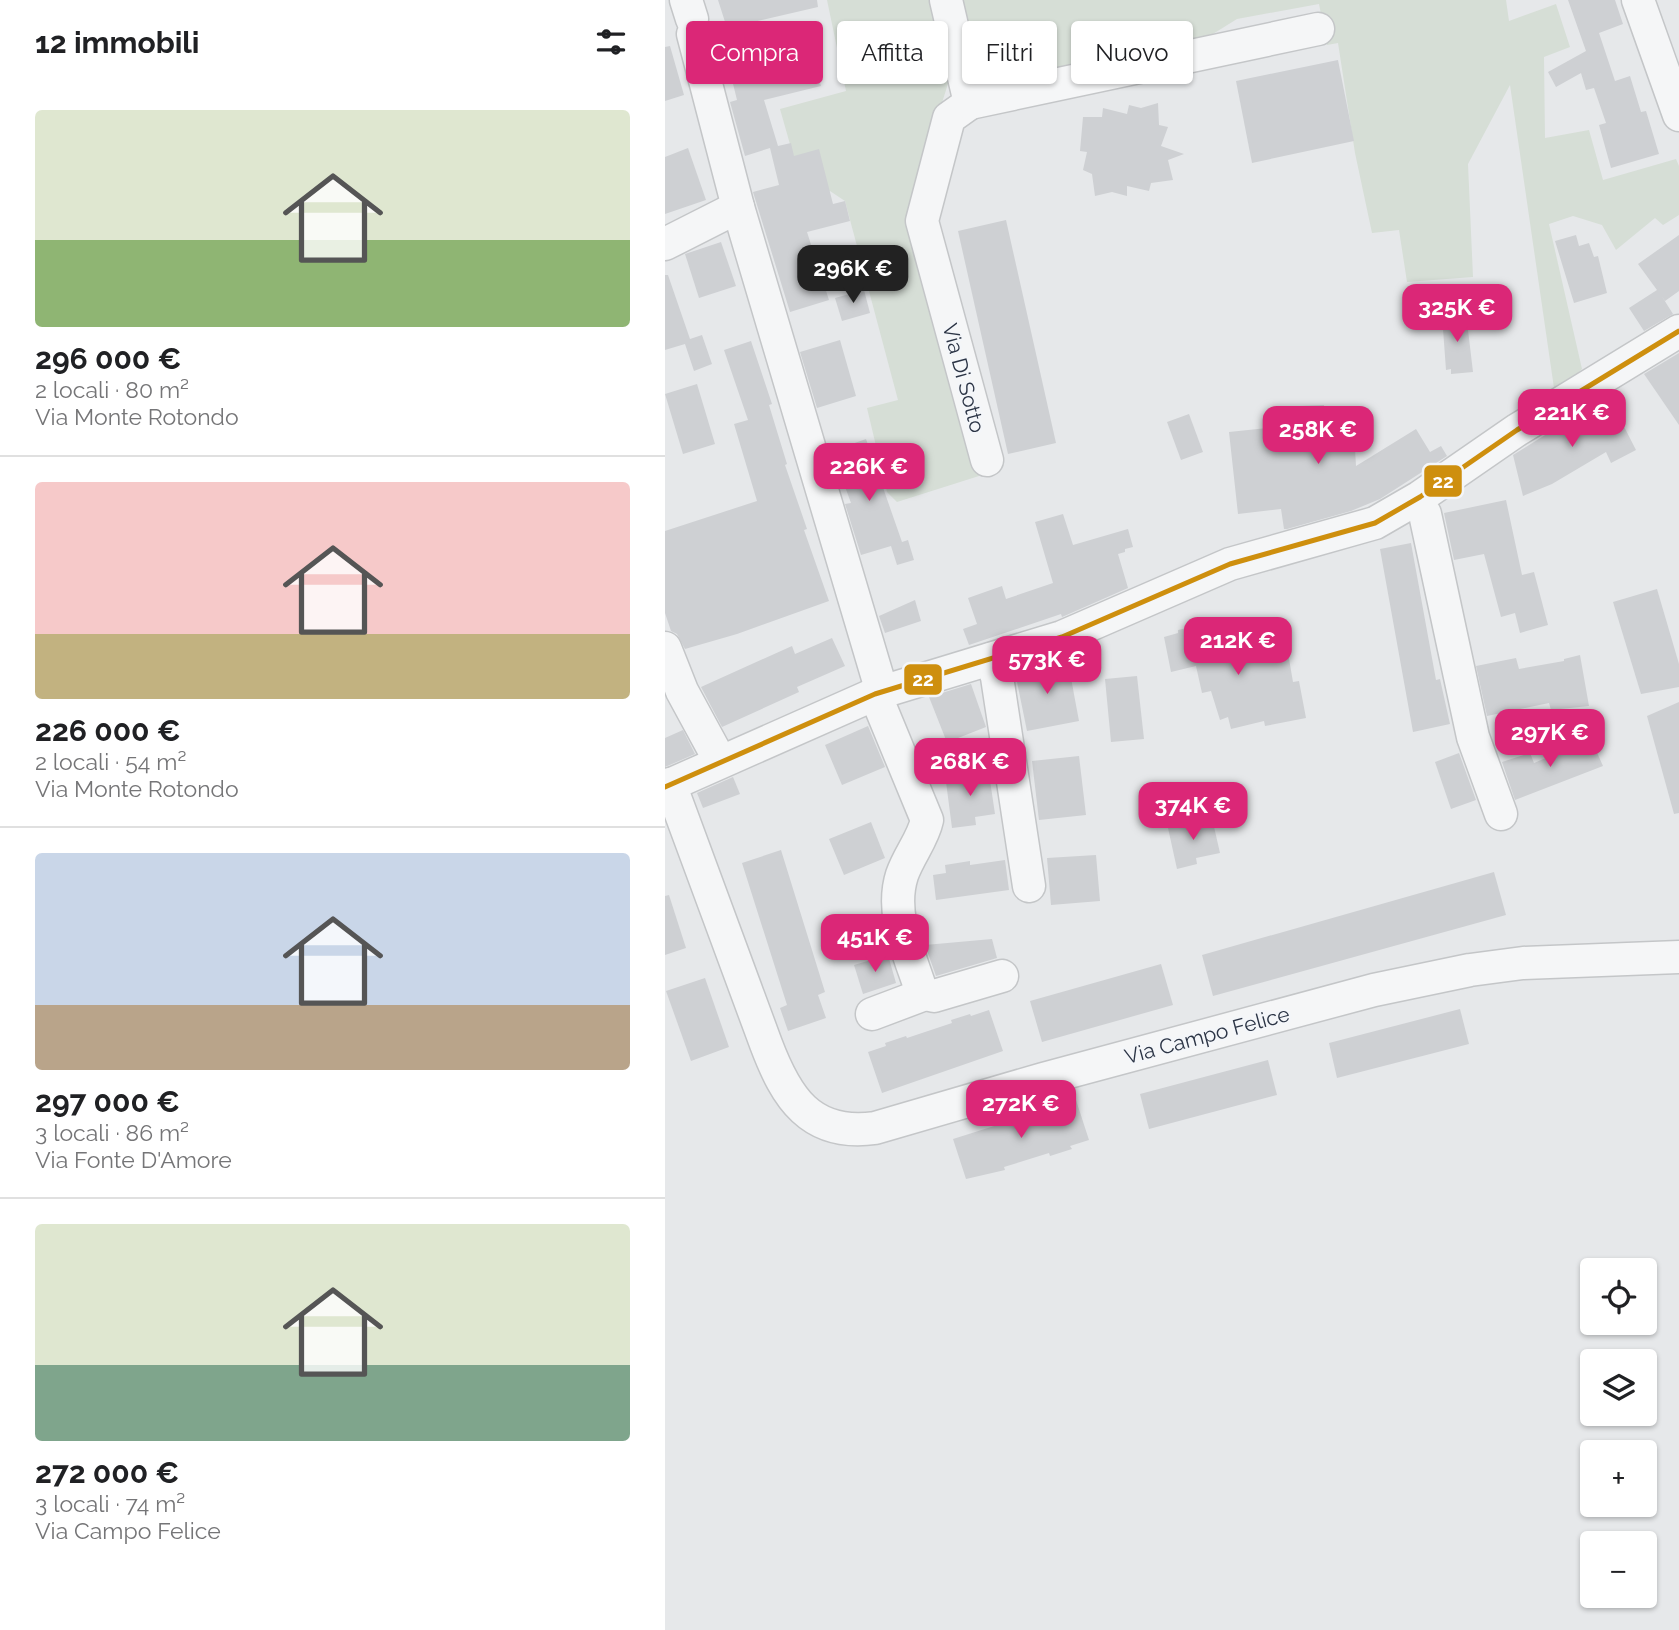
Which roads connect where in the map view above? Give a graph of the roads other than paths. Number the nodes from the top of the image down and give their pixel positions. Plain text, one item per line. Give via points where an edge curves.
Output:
1 (946, 0) edge
2 (1638, 0) edge
3 (690, 18) edge
4 (1318, 29) dead end
5 (970, 103) junction
6 (1679, 115) edge
7 (739, 207) junction
8 (665, 244) edge
9 (1679, 331) edge
10 (1481, 456) junction
11 (987, 460) dead end
12 (1425, 514) junction
13 (1375, 523) junction
14 (665, 648) edge
15 (991, 659) junction
16 (878, 693) junction
17 (720, 761) junction
18 (668, 785) edge
19 (1501, 814) dead end
20 (1029, 886) dead end
21 (1679, 957) edge
22 (1002, 976) dead end
23 (925, 995) junction
24 (872, 1014) dead end

1 - 5 street
2 - 6 street
3 - 7 street
4 - 5 street
5 - 11 street, Via Di Sotto via 949,118 922,221
7 - 8 street
7 - 16 street
9 - 10 street
10 - 12 street via 1481,467
10 - 13 street
12 - 13 street
12 - 19 street via 1473,737
13 - 15 street via 1230,564 1062,637
14 - 17 street via 682,691
15 - 16 street
15 - 20 street
16 - 17 street
16 - 23 street via 927,820 902,876 897,906
17 - 18 street
18 - 21 street, Via Campo Felice via 783,1084 799,1108 835,1128 875,1128 1374,990 1470,970 1523,963
22 - 23 street
23 - 24 street

